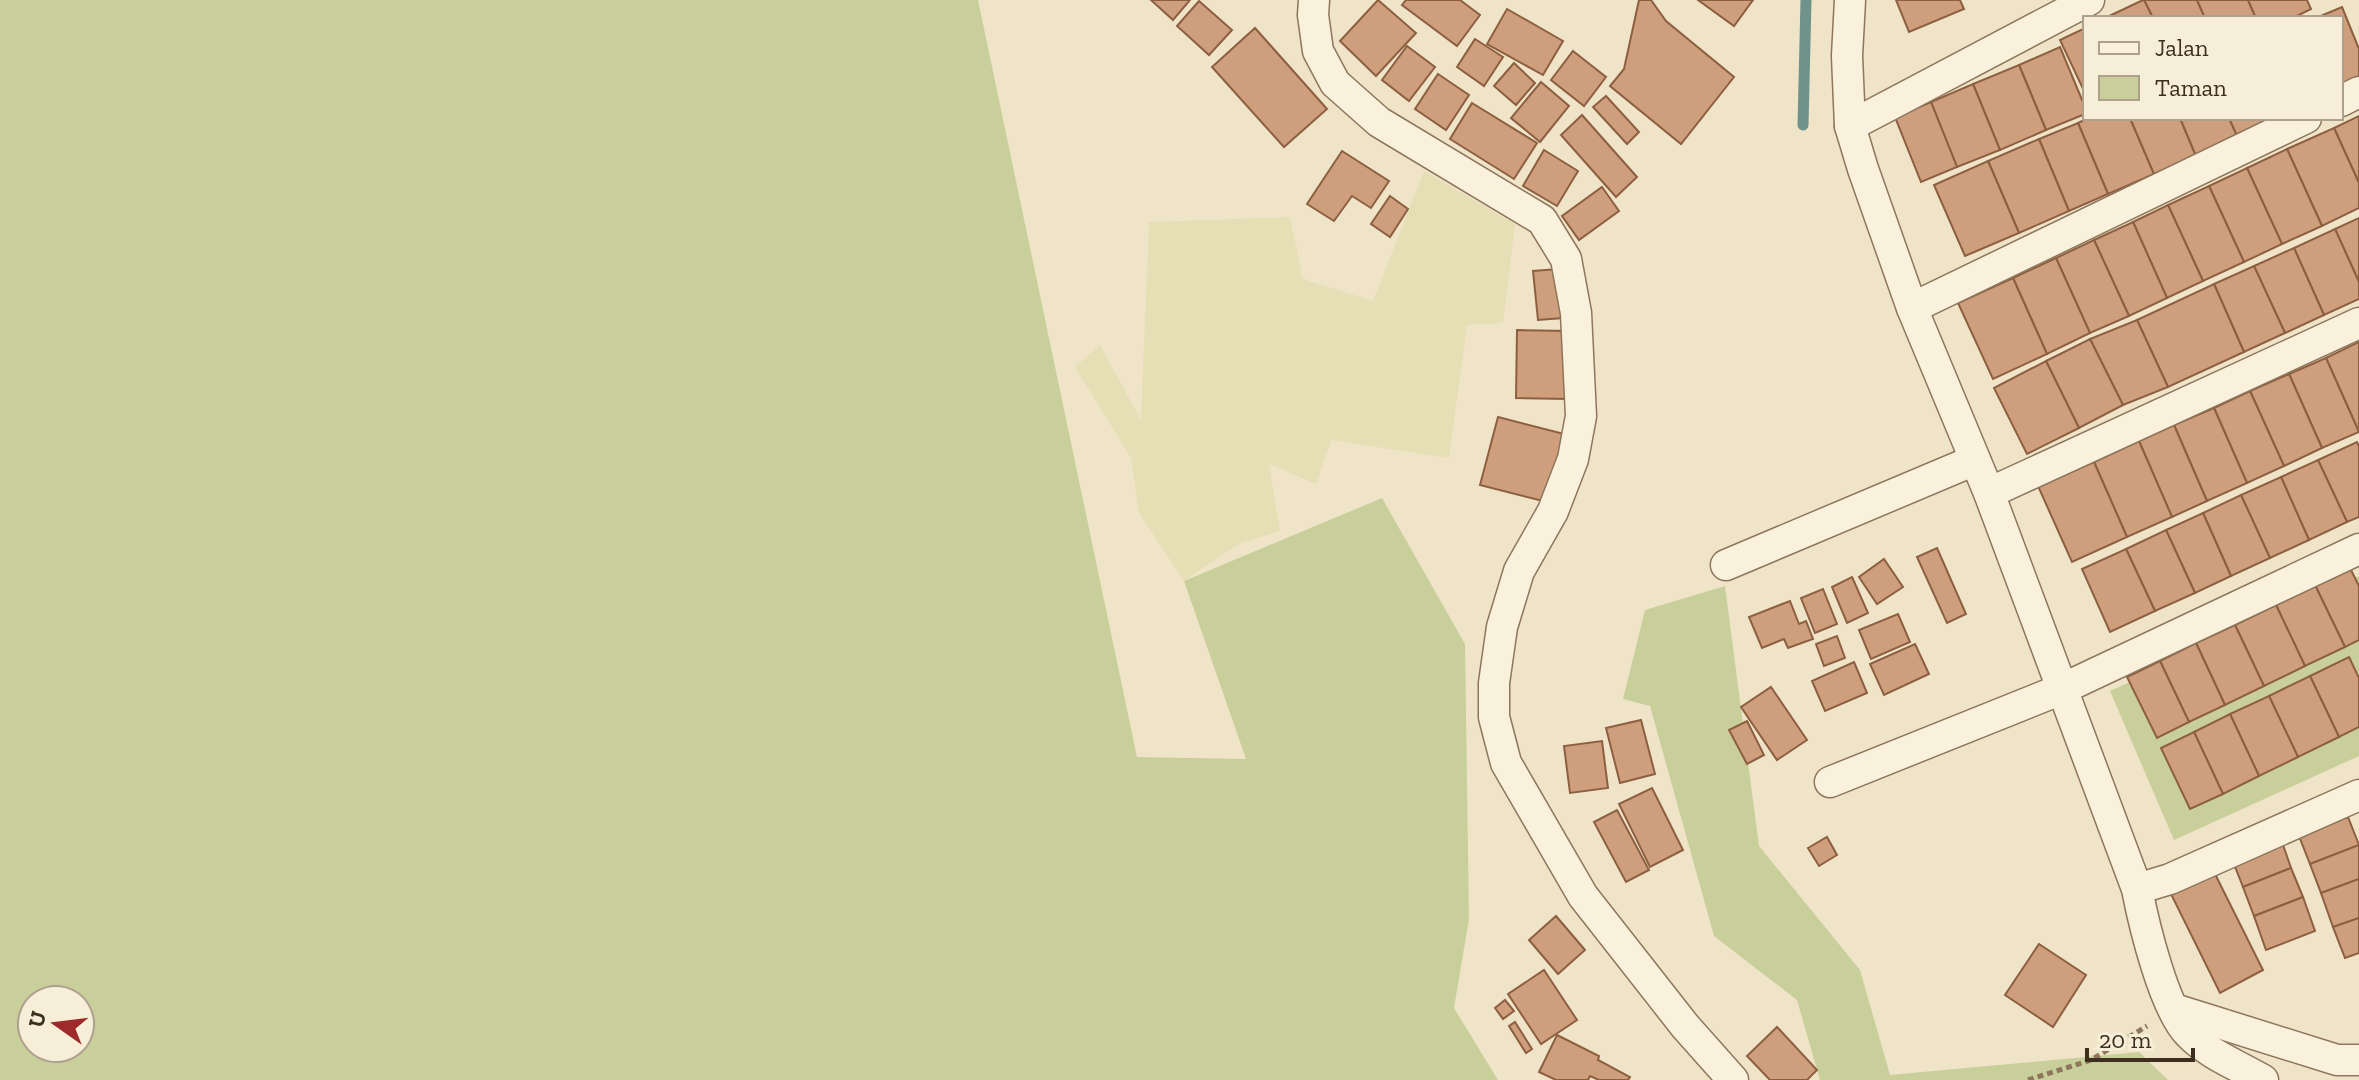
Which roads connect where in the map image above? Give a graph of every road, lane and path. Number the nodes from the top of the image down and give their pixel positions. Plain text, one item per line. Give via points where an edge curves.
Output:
1 (1314, 0) edge
2 (1850, 0) edge
3 (2089, 0) edge
4 (2302, 120) edge
5 (1850, 126) junction
6 (1912, 308) junction
7 (2359, 323) edge
8 (1975, 460) junction
9 (1989, 493) junction
10 (2359, 549) edge
11 (1726, 565) dead end
12 (2062, 689) junction
13 (1830, 782) dead end
14 (2359, 795) edge
15 (2137, 889) junction
16 (2174, 1009) junction
17 (2359, 1060) edge
18 (1733, 1080) edge
19 (2028, 1080) edge
20 (2263, 1080) edge

1 - 18 street via 1318,51 1335,83 1379,122 1542,220 1566,259 1576,313 1581,416 1573,459 1553,511 1519,571 1502,627 1494,717 1519,791 1583,896
2 - 5 street
3 - 5 street
4 - 6 street
5 - 6 street
6 - 8 street
7 - 9 street
8 - 9 street
8 - 11 street
9 - 12 street
10 - 12 street
12 - 13 street
12 - 15 street
14 - 15 street
15 - 16 street via 2146,936
16 - 17 street via 2337,1060
16 - 19 path via 2091,1060
16 - 20 street via 2187,1033 2203,1046

